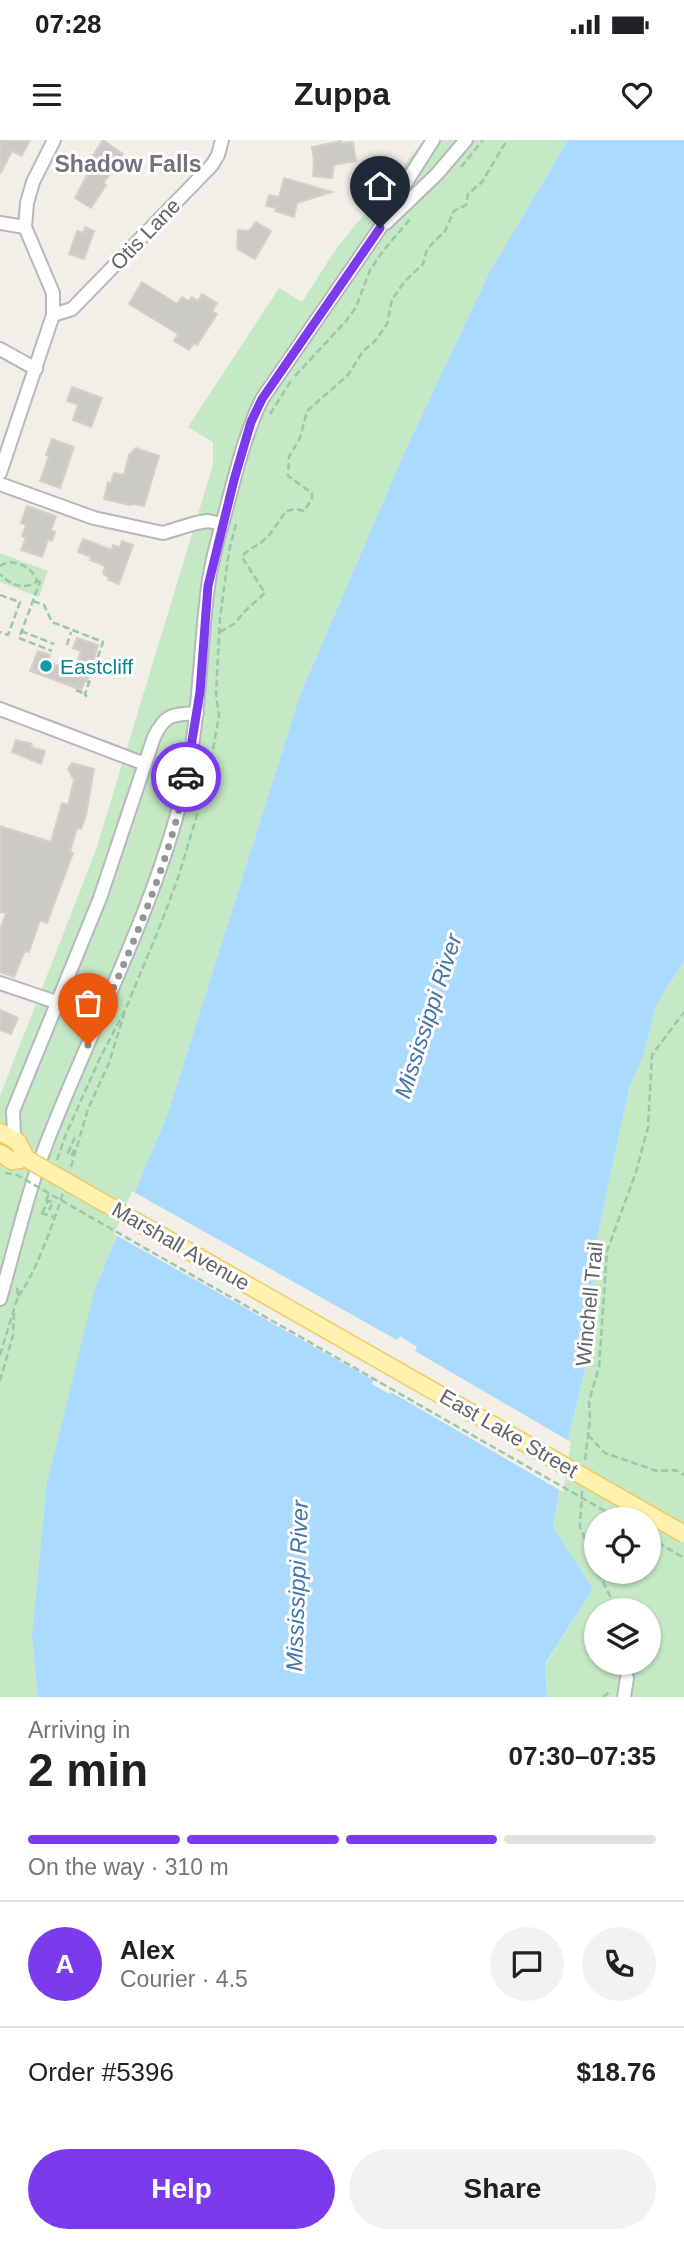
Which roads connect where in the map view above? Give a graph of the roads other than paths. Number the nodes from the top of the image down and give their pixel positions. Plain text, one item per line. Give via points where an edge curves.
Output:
1 (54, 140) edge
2 (222, 140) edge
3 (433, 140) edge
4 (466, 140) edge
5 (0, 223) edge
6 (25, 227) junction
7 (380, 228) junction
8 (53, 314) junction
9 (0, 349) edge
10 (36, 369) junction
11 (0, 474) edge
12 (0, 484) edge
13 (222, 524) junction
14 (0, 709) edge
15 (197, 713) junction
16 (145, 764) junction
17 (0, 983) edge
18 (59, 1003) junction
19 (6, 1114) edge
20 (0, 1132) edge
21 (18, 1142) junction
22 (9, 1163) edge
23 (0, 1299) edge
24 (334, 1333) joint
25 (684, 1534) edge
26 (627, 1678) dead end
27 (624, 1697) edge

1 - 6 street via 33,182
2 - 8 street, Otis Lane via 212,166 72,309
3 - 7 street
4 - 7 street
5 - 6 street
6 - 8 street via 53,293
7 - 13 street via 262,399
8 - 10 street
9 - 10 street
10 - 11 street
12 - 13 street via 94,517 163,533 208,521
13 - 15 street via 208,586
14 - 16 street
15 - 16 street via 174,715 162,722
15 - 23 street via 183,791 161,866 48,1138
16 - 18 street
17 - 18 street
18 - 19 street
19 - 21 street
20 - 21 main road
21 - 22 main road
22 - 24 main road, Marshall Avenue, bridge
24 - 25 main road, East Lake Street, bridge
26 - 27 street

